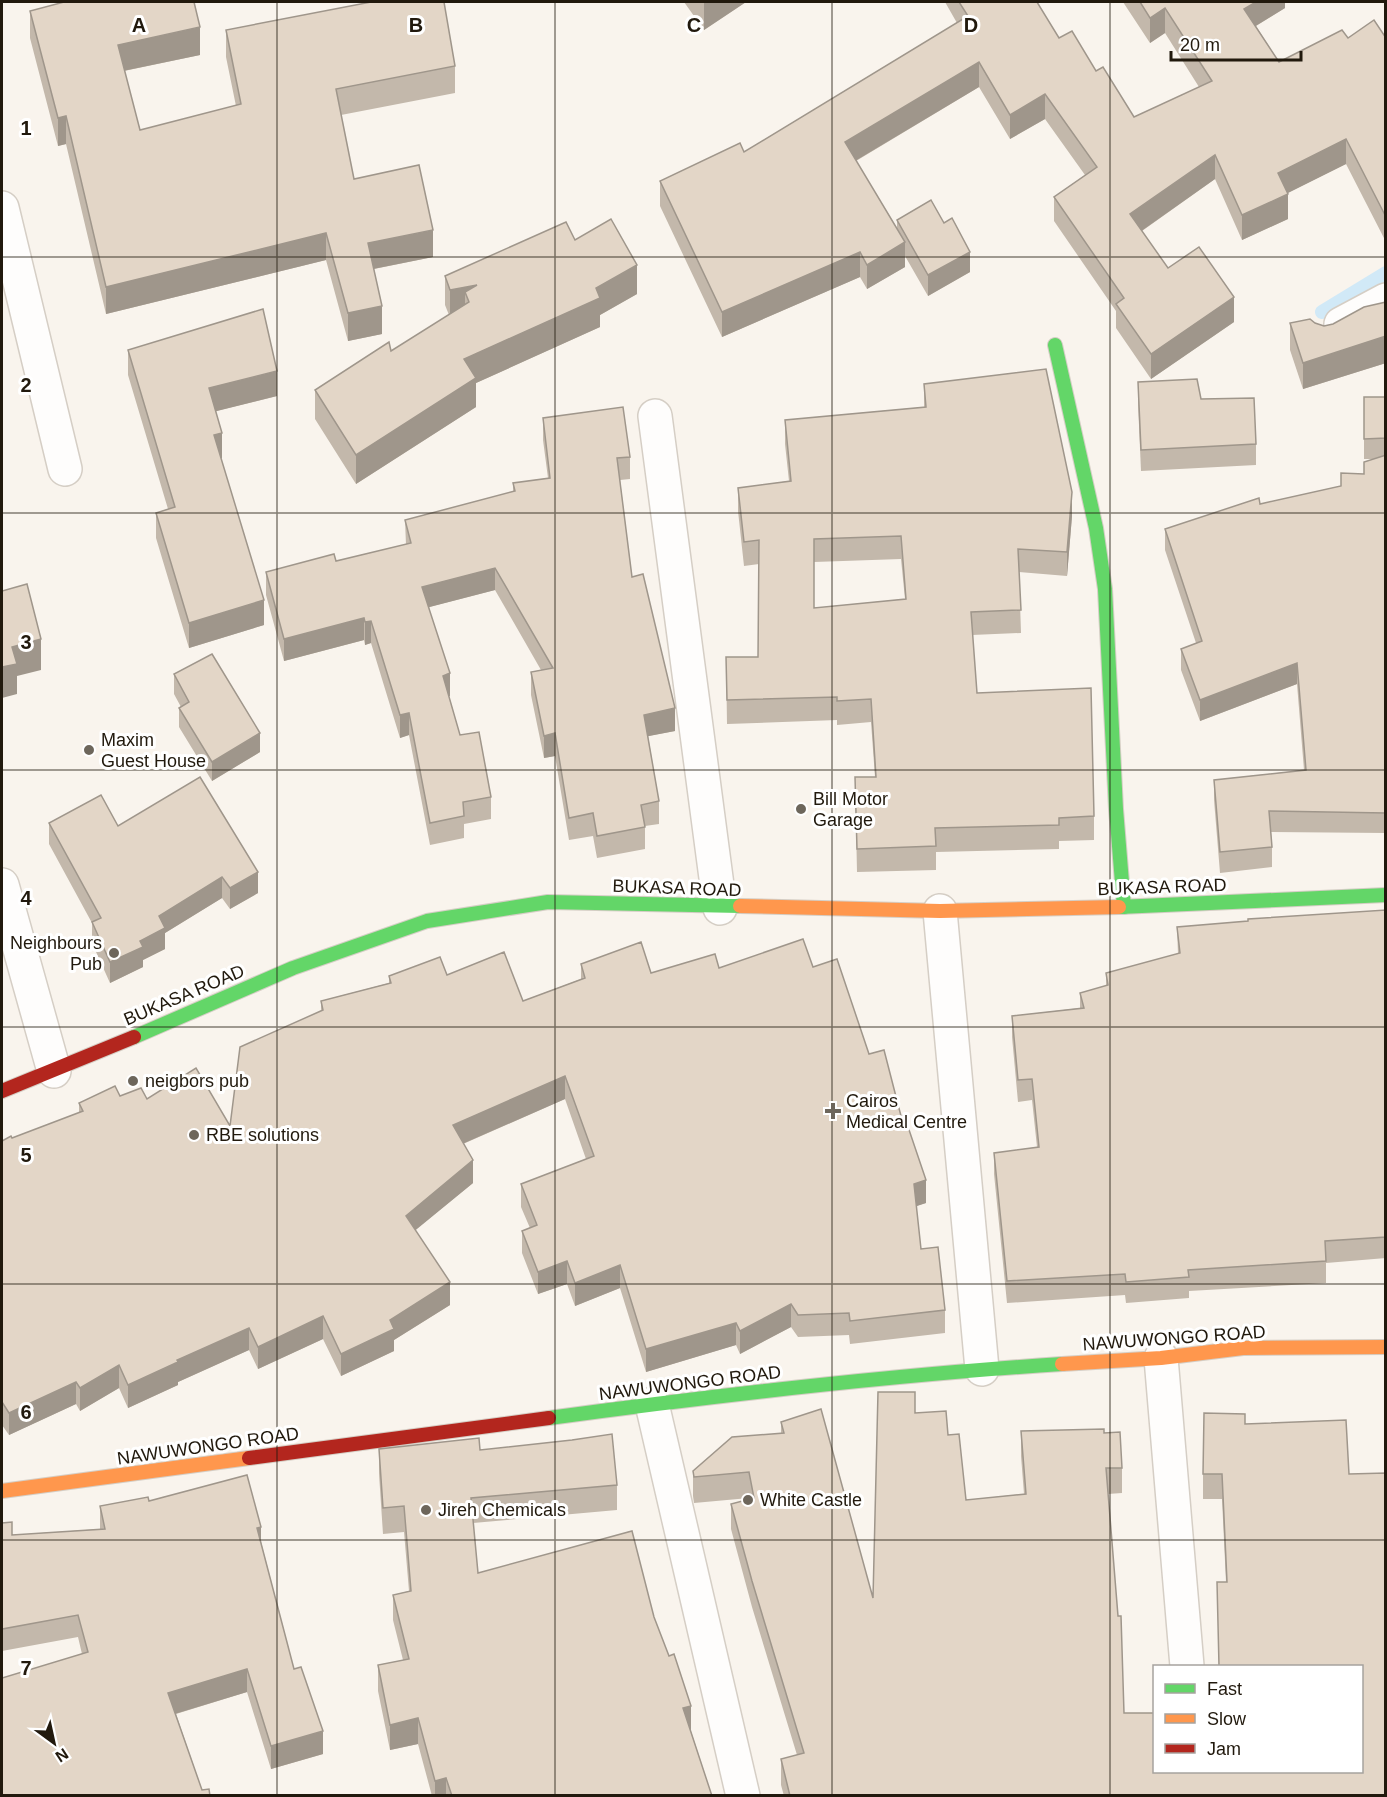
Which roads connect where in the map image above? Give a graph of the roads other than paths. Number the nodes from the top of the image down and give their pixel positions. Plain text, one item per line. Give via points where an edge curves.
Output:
1 (2, 207) edge
2 (1386, 300) edge
3 (1324, 334) edge
4 (1055, 345) dead end
5 (655, 416) dead end
6 (65, 469) dead end
7 (2, 885) edge
8 (1386, 895) edge
9 (1124, 907) junction
10 (720, 908) junction
11 (939, 911) junction
12 (54, 1071) junction
13 (2, 1091) edge
14 (1386, 1347) edge
15 (1161, 1358) junction
16 (982, 1369) junction
17 (652, 1404) junction
18 (2, 1491) edge
19 (1187, 1665) edge
20 (743, 1796) edge

1 - 6 street
2 - 3 street
4 - 9 street via 1096,528 1105,589
5 - 10 street
7 - 12 street
8 - 9 street, BUKASA ROAD
9 - 11 street, BUKASA ROAD
10 - 11 street, BUKASA ROAD
10 - 12 street, BUKASA ROAD via 548,902 427,921 292,968
11 - 16 street
12 - 13 street, BUKASA ROAD
14 - 15 street, NAWUWONGO ROAD via 1243,1348
15 - 16 street, NAWUWONGO ROAD
15 - 19 street
16 - 17 street, NAWUWONGO ROAD
17 - 18 street, NAWUWONGO ROAD
17 - 20 street

